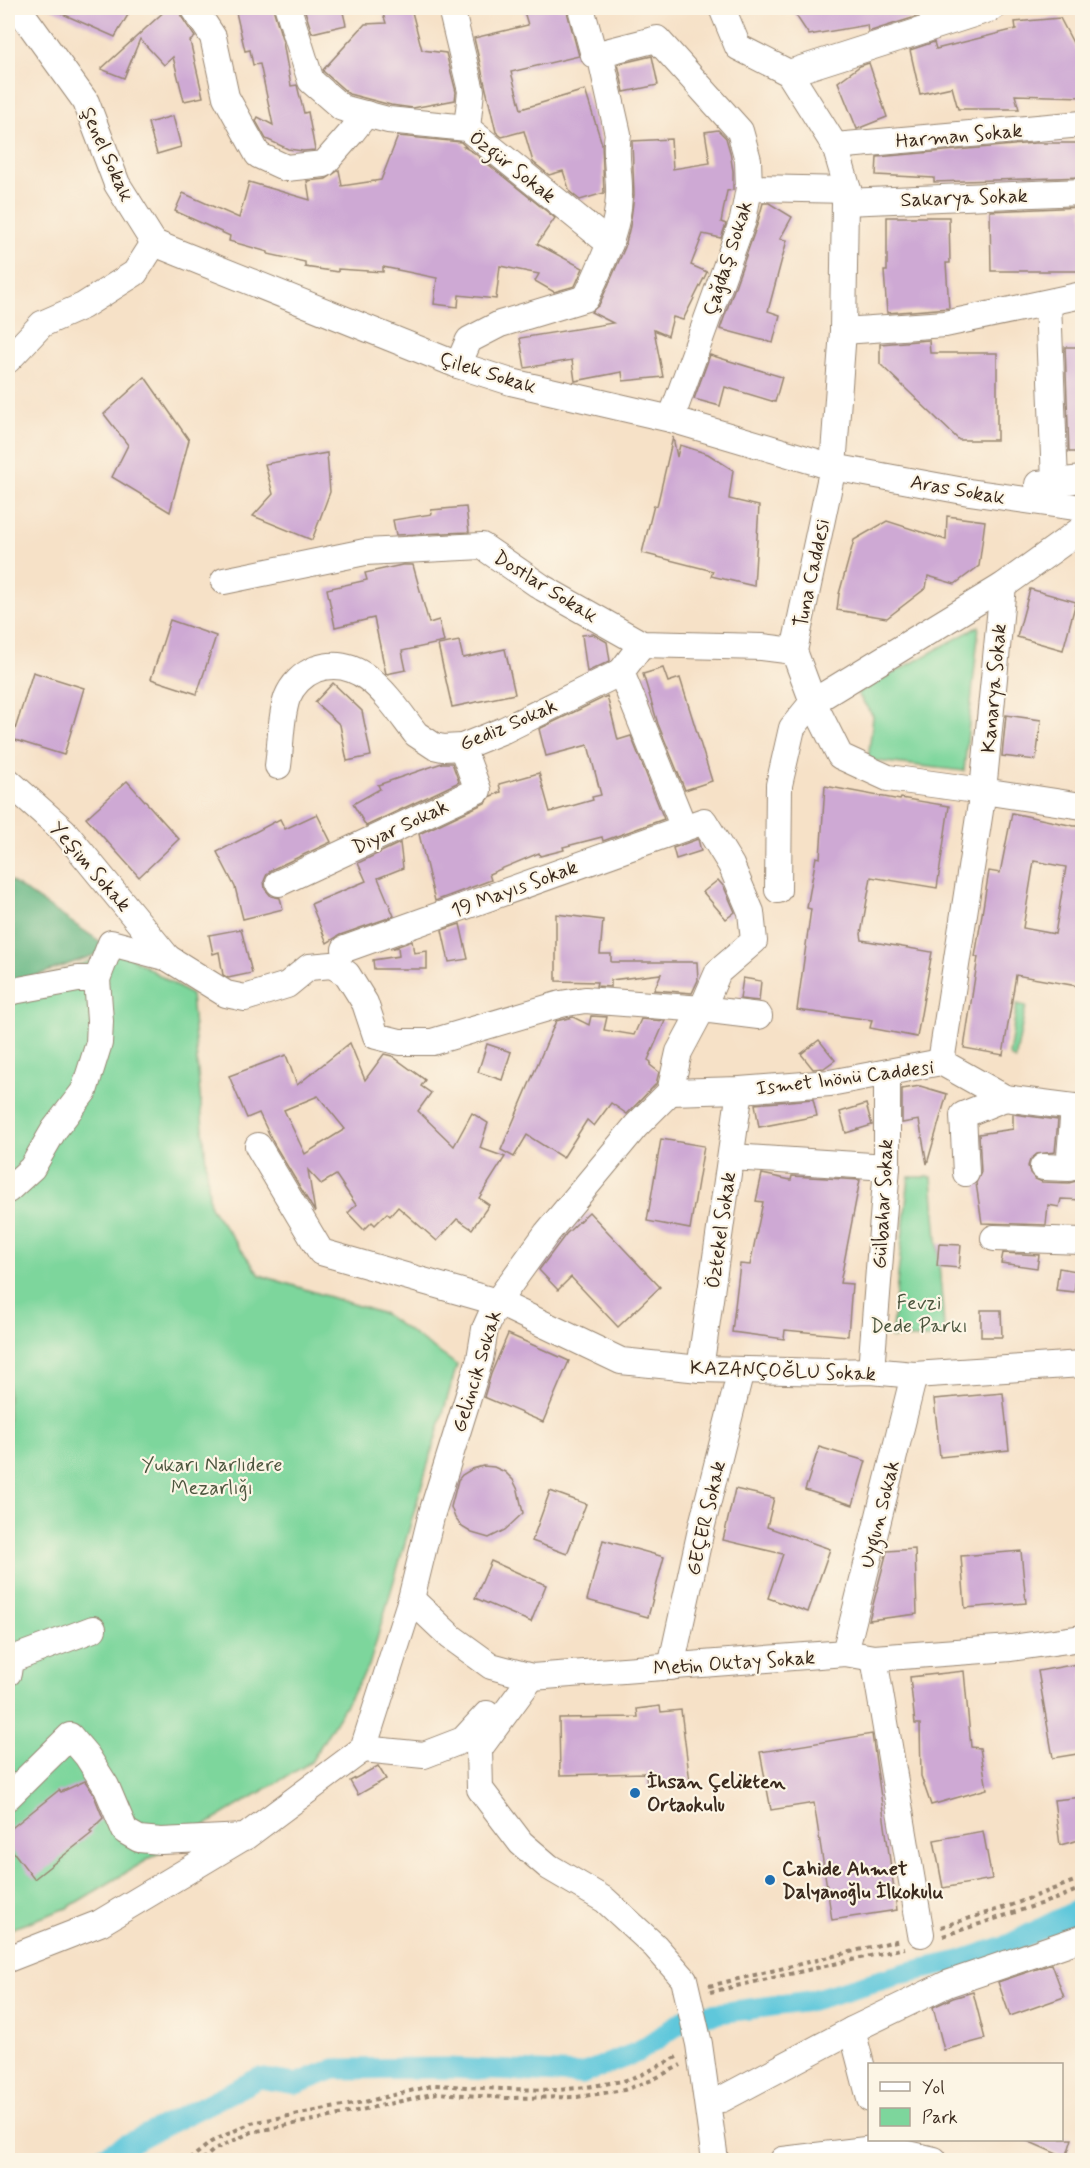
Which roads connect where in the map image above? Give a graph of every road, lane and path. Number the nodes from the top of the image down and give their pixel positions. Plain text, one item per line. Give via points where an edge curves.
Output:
1 (18, 8) edge
2 (194, 8) edge
3 (288, 8) edge
4 (451, 8) edge
5 (581, 8) edge
6 (722, 8) edge
7 (992, 8) edge
8 (597, 54) junction
9 (789, 74) junction
10 (366, 114) junction
11 (1083, 124) edge
12 (467, 128) junction
13 (835, 146) junction
14 (749, 188) junction
15 (1083, 192) edge
16 (846, 196) junction
17 (154, 243) junction
18 (610, 244) junction
19 (1083, 295) edge
20 (1048, 303) junction
21 (843, 331) junction
22 (8, 360) edge
23 (458, 365) junction
24 (671, 419) junction
25 (833, 467) junction
26 (1083, 479) edge
27 (1055, 482) junction
28 (969, 492) junction
29 (1083, 508) edge
30 (1083, 529) edge
31 (224, 581) dead end
32 (1003, 586) junction
33 (642, 644) junction
34 (794, 651) junction
35 (621, 672) junction
36 (813, 702) junction
37 (462, 747) junction
38 (278, 766) dead end
39 (8, 781) edge
40 (983, 791) junction
41 (1083, 806) edge
42 (684, 828) junction
43 (279, 883) dead end
44 (778, 890) dead end
45 (345, 949) dead end
46 (168, 958) junction
47 (97, 979) junction
48 (8, 992) edge
49 (702, 1009) junction
50 (759, 1016) dead end
51 (941, 1062) junction
52 (887, 1073) junction
53 (740, 1090) junction
54 (670, 1092) junction
55 (1005, 1098) junction
56 (1078, 1107) edge
57 (258, 1146) dead end
58 (731, 1157) junction
59 (887, 1167) junction
60 (1043, 1167) dead end
61 (966, 1173) dead end
62 (8, 1190) edge
63 (994, 1238) dead end
64 (1083, 1241) edge
65 (497, 1302) junction
66 (1083, 1364) edge
67 (700, 1369) junction
68 (741, 1370) junction
69 (871, 1371) junction
70 (914, 1375) junction
71 (411, 1599) junction
72 (93, 1629) dead end
73 (1083, 1638) edge
74 (844, 1653) junction
75 (874, 1658) junction
76 (671, 1667) junction
77 (8, 1673) edge
78 (532, 1677) junction
79 (363, 1749) junction
80 (8, 1797) edge
81 (245, 1837) junction
82 (1083, 1878) edge
83 (1083, 1888) edge
84 (1083, 1938) edge
85 (924, 1939) junction
86 (8, 1959) edge
87 (689, 1996) junction
88 (852, 2030) junction
89 (698, 2043) junction
90 (868, 2091) edge
91 (722, 2099) dead end
92 (880, 2144) edge
93 (189, 2160) edge
94 (202, 2160) edge
95 (715, 2160) edge
96 (783, 2160) edge
97 (934, 2160) edge

1 - 17 street, Şenel Sokak via 86,102 117,184
2 - 10 street via 213,37 226,98 258,155 286,168 324,164
3 - 10 street, Özgür Sokak via 311,81 342,108
4 - 12 street via 471,91
5 - 8 street
6 - 9 street, Tuna Caddesi via 738,47
7 - 9 street
8 - 14 street, Çağdaş Sokak via 657,39 740,131 748,160
8 - 18 street via 618,134 619,195
9 - 13 street, Tuna Caddesi
10 - 12 street, Özgür Sokak
11 - 13 street, Harman Sokak
12 - 18 street, Özgür Sokak
13 - 16 street, Tuna Caddesi
14 - 16 street, Sakarya Sokak
14 - 24 street, Çağdaş Sokak via 743,220
15 - 16 street, Sakarya Sokak
16 - 21 street, Tuna Caddesi
17 - 22 street via 135,273 83,306 42,324
17 - 23 street, Çilek Sokak
18 - 23 street via 585,298 500,324 469,340
19 - 20 street
20 - 21 street via 945,324
20 - 27 street
21 - 25 street, Tuna Caddesi
23 - 24 street, Çilek Sokak via 511,382
24 - 25 street, Çilek Sokak
25 - 28 street, Aras Sokak
25 - 34 street, Tuna Caddesi
26 - 27 street
27 - 28 street
28 - 29 street, Aras Sokak
30 - 32 street
31 - 33 street, Dostlar Sokak via 365,552 482,546 543,588
32 - 36 street
32 - 40 street, Kanarya Sokak
33 - 34 street, Dostlar Sokak
33 - 35 street
34 - 36 street, Tuna Caddesi
35 - 37 street, Gediz Sokak
35 - 42 street
36 - 40 street, Tuna Caddesi via 840,756 888,778
36 - 44 street via 792,728 779,785
37 - 38 street, Gediz Sokak via 443,748 424,741 368,677 349,668 326,666 304,676 291,690
37 - 43 street, Diyar Sokak via 478,790
39 - 46 street, Yeşim Sokak via 64,831
40 - 41 street, Tuna Caddesi
40 - 51 street
42 - 45 street, 19 Mayıs Sokak
42 - 49 street, 19 Mayıs Sokak via 704,820 731,865 751,912 754,941 718,972
46 - 47 street via 111,943
46 - 49 street via 226,994 245,998 287,986 309,967 332,965 347,974 365,1003 376,1036 400,1042 432,1042 585,1000
47 - 48 street
47 - 62 street via 99,1042 84,1091 54,1130 32,1168
49 - 50 street
49 - 54 street via 679,1052
51 - 52 street, Ismet Inönü Caddesi
51 - 55 street, Ismet Inönü Caddesi
52 - 53 street, Ismet Inönü Caddesi via 830,1083
52 - 59 street, Gülbahar Sokak
53 - 54 street, Ismet Inönü Caddesi
53 - 58 street, Öztekel Sokak
54 - 65 street, Gelincik Sokak via 636,1126 547,1233
55 - 56 street, Ismet Inönü Caddesi
55 - 61 street via 963,1115
56 - 60 street via 1070,1168
57 - 65 street, KAZANÇOĞLU Sokak via 321,1252
58 - 59 street
58 - 67 street, Öztekel Sokak
59 - 69 street, Gülbahar Sokak
63 - 64 street
65 - 67 street, KAZANÇOĞLU Sokak via 621,1361
65 - 71 street, Gelincik Sokak via 485,1329 480,1359 432,1513
66 - 70 street, KAZANÇOĞLU Sokak
67 - 68 street, KAZANÇOĞLU Sokak
68 - 69 street, KAZANÇOĞLU Sokak
68 - 76 street, GEÇER Sokak
69 - 70 street, KAZANÇOĞLU Sokak
70 - 74 street, Uygun Sokak
71 - 78 street, Metin Oktay Sokak via 451,1637 491,1666
71 - 79 street, Gelincik Sokak
72 - 77 street via 10,1660
73 - 75 street, Metin Oktay Sokak via 1011,1648
74 - 75 street, Metin Oktay Sokak
74 - 76 street, Metin Oktay Sokak
75 - 85 street
76 - 78 street, Metin Oktay Sokak
78 - 79 street via 501,1698 463,1740 423,1755
78 - 87 street via 479,1749 480,1789 521,1843 549,1867 605,1900 655,1946 684,1979
79 - 81 street
80 - 81 street via 70,1736 106,1786 125,1831 140,1839 161,1841
81 - 86 street via 100,1923
82 - 85 path
83 - 85 path
84 - 88 street via 947,1984
85 - 87 path
85 - 87 path
87 - 89 street
88 - 90 street
88 - 91 street
89 - 93 path via 643,2074 614,2082 558,2090 435,2085 250,2123 211,2142
89 - 94 path via 652,2080 624,2090 555,2098 436,2092 252,2132 215,2149
89 - 95 street
92 - 96 street
92 - 97 street

